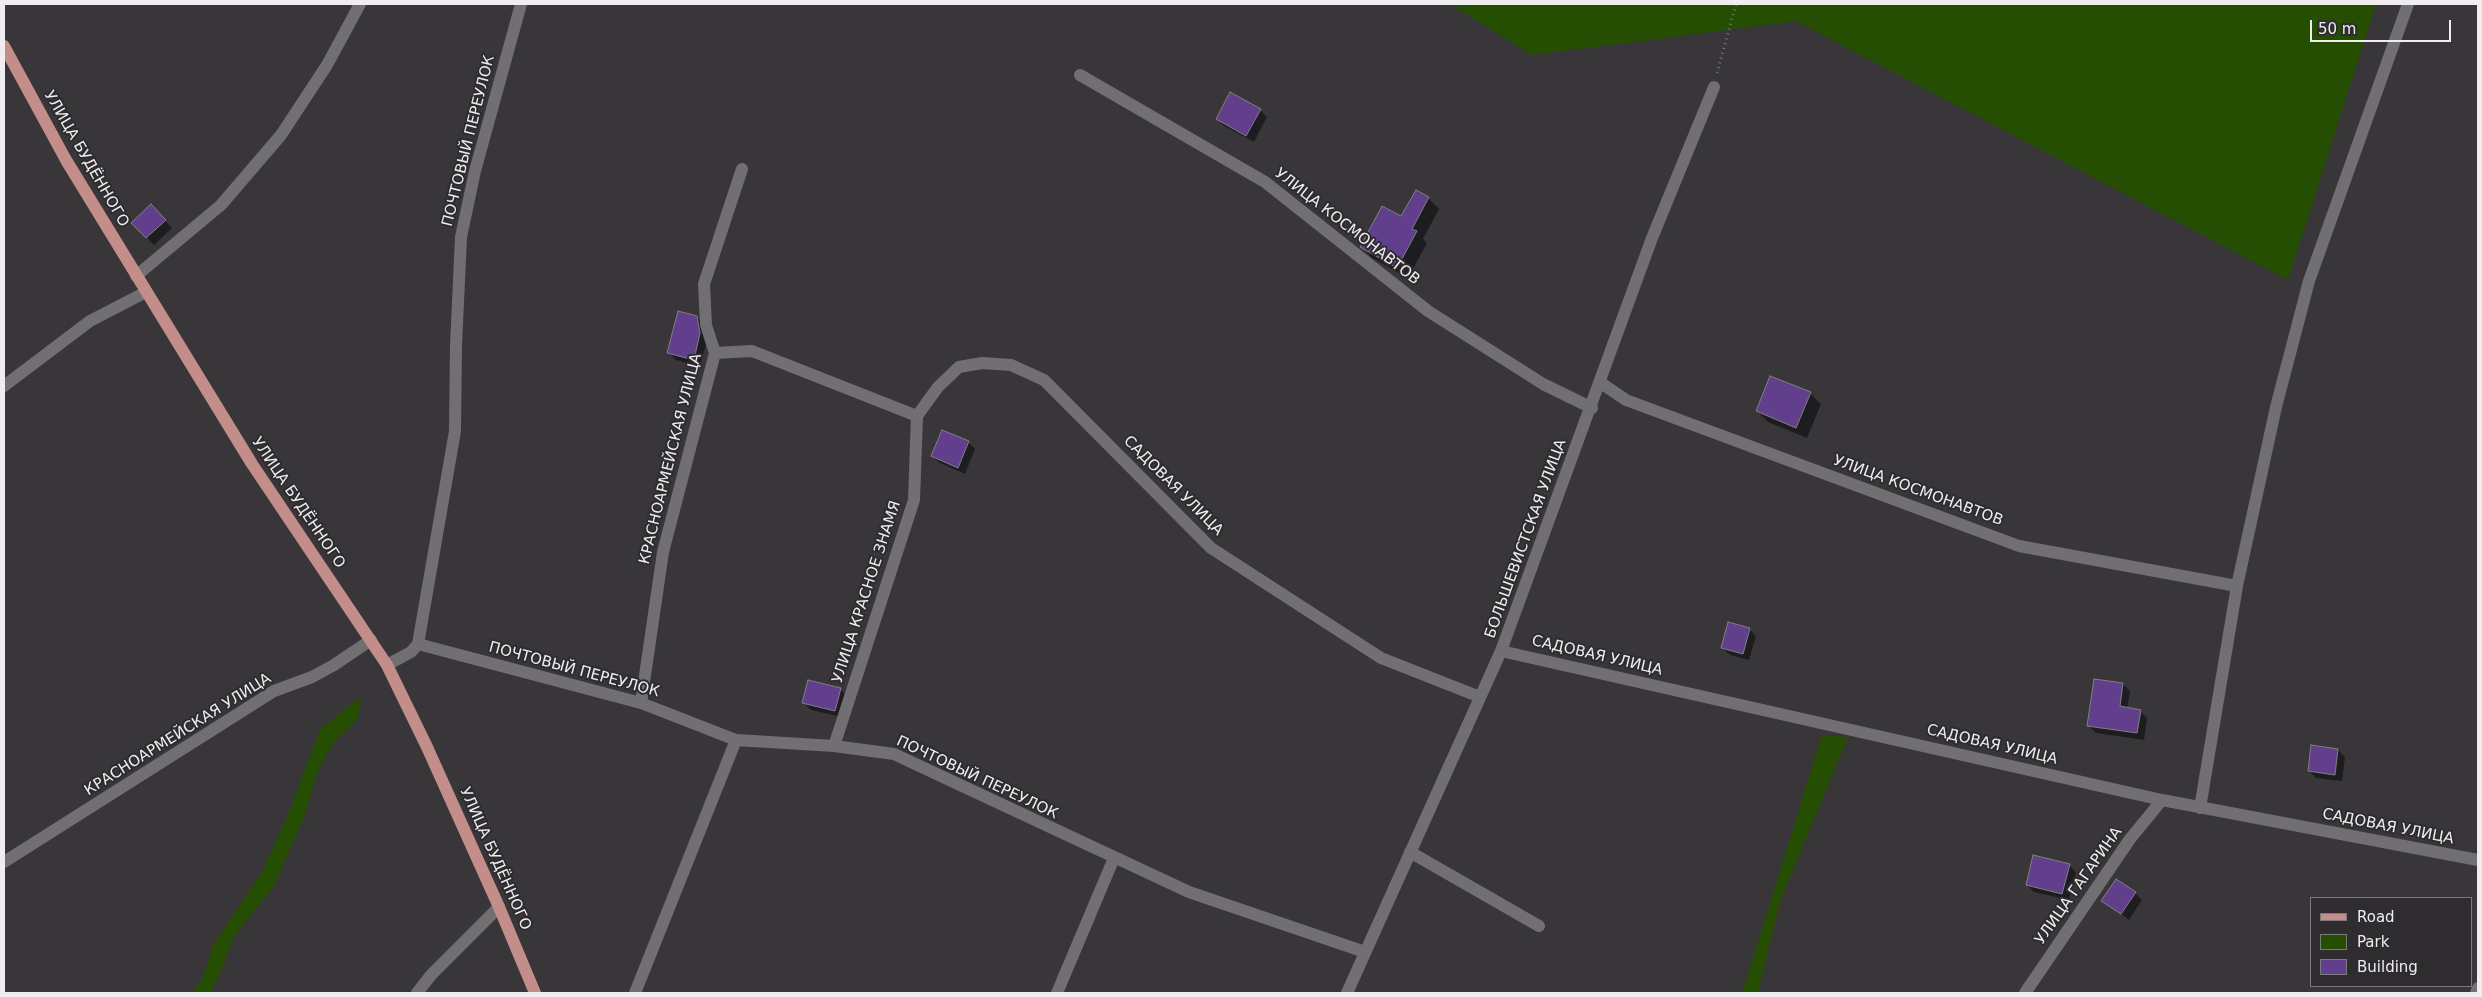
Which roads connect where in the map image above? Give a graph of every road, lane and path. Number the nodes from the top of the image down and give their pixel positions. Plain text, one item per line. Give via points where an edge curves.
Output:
1 (360, 4) edge
2 (521, 4) edge
3 (1736, 4) edge
4 (2408, 4) edge
5 (4, 46) edge
6 (1080, 75) dead end
7 (1714, 86) joint
8 (742, 169) dead end
9 (136, 276) junction
10 (146, 292) junction
11 (715, 353) junction
12 (1601, 383) junction
13 (4, 386) edge
14 (1592, 408) junction
15 (917, 416) junction
16 (2237, 586) junction
17 (371, 640) junction
18 (418, 644) junction
19 (1501, 651) junction
20 (387, 665) junction
21 (1480, 697) junction
22 (641, 703) junction
23 (736, 740) junction
24 (834, 746) junction
25 (2162, 800) junction
26 (2200, 808) junction
27 (1410, 852) junction
28 (1114, 858) junction
29 (2478, 860) edge
30 (4, 862) edge
31 (499, 907) junction
32 (1539, 926) dead end
33 (1365, 952) junction
34 (2478, 988) edge
35 (417, 993) edge
36 (535, 993) edge
37 (635, 993) edge
38 (1057, 993) edge
39 (1346, 993) edge
40 (2025, 993) edge
41 (2476, 993) edge

1 - 9 street via 327,65 281,135 221,205
2 - 18 street, ПОЧТОВЫЙ ПЕРЕУЛОК via 475,171 462,237 455,431
3 - 7 path
4 - 16 street via 2309,281 2276,407
5 - 9 main road, УЛИЦА БУДЁННОГО via 66,160
6 - 14 street, УЛИЦА КОСМОНАВТОВ via 1265,182 1428,311 1543,384
7 - 12 street, БОЛЬШЕВИСТСКАЯ УЛИЦА via 1652,238
8 - 11 street, КРАСНОАРМЕЙСКАЯ УЛИЦА via 704,284 706,325
9 - 10 main road, УЛИЦА БУДЁННОГО
10 - 13 street via 90,321
10 - 17 main road, УЛИЦА БУДЁННОГО via 252,464
11 - 15 street via 752,351
11 - 22 street, КРАСНОАРМЕЙСКАЯ УЛИЦА via 663,552
12 - 14 street, БОЛЬШЕВИСТСКАЯ УЛИЦА
12 - 16 street, УЛИЦА КОСМОНАВТОВ via 1626,400 2019,546
14 - 19 street, БОЛЬШЕВИСТСКАЯ УЛИЦА
15 - 21 street, САДОВАЯ УЛИЦА via 938,387 959,367 982,363 1011,365 1044,380 1211,548 1381,658
15 - 24 street, УЛИЦА КРАСНОЕ ЗНАМЯ via 914,500
16 - 26 street
17 - 20 main road, УЛИЦА БУДЁННОГО
17 - 30 street, КРАСНОАРМЕЙСКАЯ УЛИЦА via 319,673 274,691
18 - 20 street via 411,652
18 - 22 street, ПОЧТОВЫЙ ПЕРЕУЛОК
19 - 21 street, БОЛЬШЕВИСТСКАЯ УЛИЦА
19 - 25 street, САДОВАЯ УЛИЦА
20 - 31 main road, УЛИЦА БУДЁННОГО
21 - 27 street, БОЛЬШЕВИСТСКАЯ УЛИЦА
22 - 23 street, ПОЧТОВЫЙ ПЕРЕУЛОК
23 - 24 street, ПОЧТОВЫЙ ПЕРЕУЛОК
23 - 37 street
24 - 28 street, ПОЧТОВЫЙ ПЕРЕУЛОК via 894,754
25 - 26 street, САДОВАЯ УЛИЦА
25 - 40 street, УЛИЦА ГАГАРИНА via 2130,839
26 - 29 street, САДОВАЯ УЛИЦА
27 - 32 street
27 - 33 street, БОЛЬШЕВИСТСКАЯ УЛИЦА
28 - 33 street, ПОЧТОВЫЙ ПЕРЕУЛОК via 1189,892
28 - 38 street
31 - 35 street
31 - 36 main road, УЛИЦА БУДЁННОГО
33 - 39 street, БОЛЬШЕВИСТСКАЯ УЛИЦА
34 - 41 street

